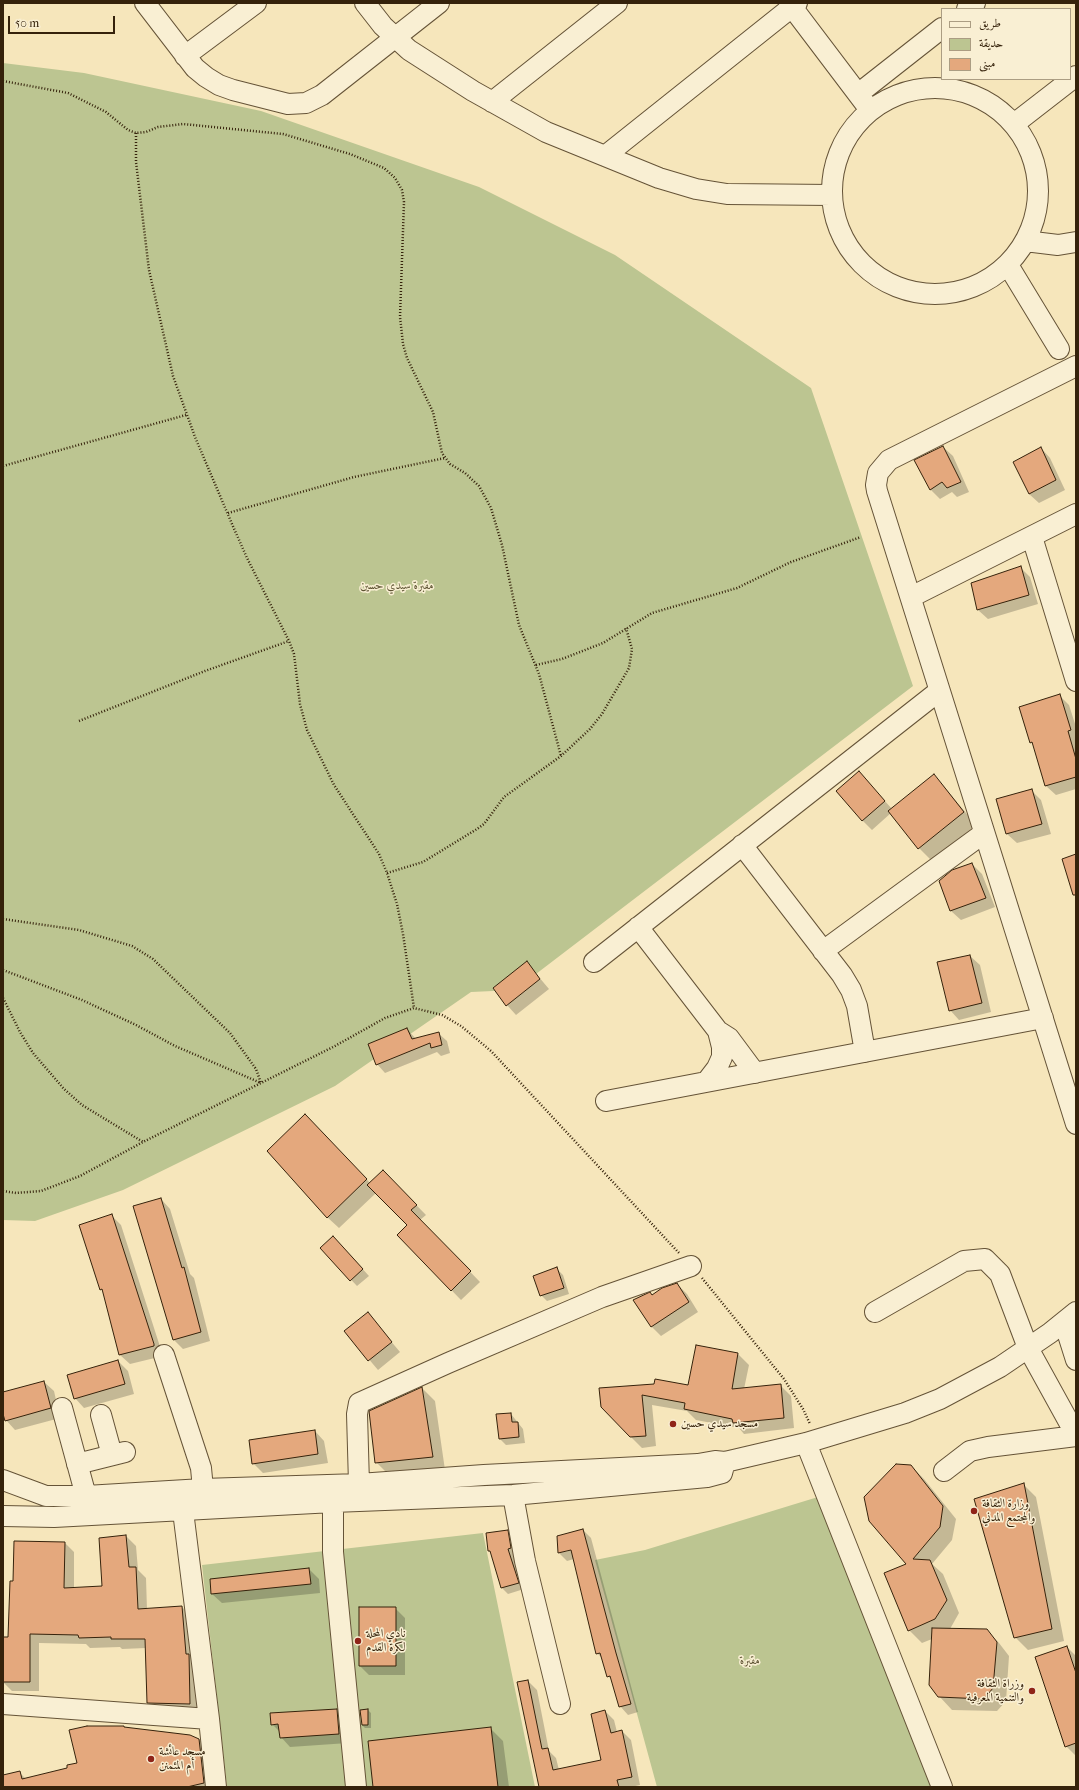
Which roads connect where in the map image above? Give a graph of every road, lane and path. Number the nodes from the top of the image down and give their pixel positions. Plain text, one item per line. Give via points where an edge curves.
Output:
1 (145, 3) edge
2 (256, 3) edge
3 (365, 3) edge
4 (439, 3) edge
5 (617, 3) edge
6 (792, 4) edge
7 (941, 29) edge
8 (395, 38) junction
9 (185, 56) junction
10 (1071, 80) edge
11 (3, 81) edge
12 (858, 94) junction
13 (492, 102) junction
14 (870, 110) junction
15 (1014, 124) junction
16 (136, 133) junction
17 (605, 156) junction
18 (832, 195) junction
19 (1026, 242) junction
20 (1076, 242) edge
21 (1008, 265) junction
22 (1059, 349) dead end
23 (1076, 366) edge
24 (186, 415) junction
25 (445, 458) junction
26 (3, 466) edge
27 (228, 513) junction
28 (1076, 514) edge
29 (861, 537) dead end
30 (1032, 538) junction
31 (911, 597) junction
32 (626, 628) junction
33 (289, 641) junction
34 (536, 665) junction
35 (1074, 670) edge
36 (939, 691) junction
37 (79, 721) dead end
38 (561, 756) junction
39 (984, 833) junction
40 (742, 845) junction
41 (387, 873) junction
42 (3, 918) edge
43 (638, 927) junction
44 (823, 951) junction
45 (594, 962) dead end
46 (3, 970) edge
47 (3, 998) edge
48 (414, 1008) junction
49 (1043, 1018) junction
50 (718, 1032) junction
51 (865, 1052) junction
52 (755, 1072) junction
53 (708, 1081) junction
54 (261, 1083) junction
55 (606, 1101) dead end
56 (1076, 1124) edge
57 (143, 1142) junction
58 (3, 1191) edge
59 (691, 1266) junction
60 (875, 1312) dead end
61 (1070, 1317) edge
62 (1028, 1348) junction
63 (164, 1355) dead end
64 (1076, 1360) edge
65 (62, 1408) dead end
66 (101, 1415) dead end
67 (1076, 1435) edge
68 (811, 1441) junction
69 (725, 1462) junction
70 (77, 1464) junction
71 (944, 1471) dead end
72 (3, 1480) edge
73 (359, 1484) junction
74 (203, 1489) junction
75 (513, 1495) junction
76 (46, 1496) junction
77 (86, 1496) junction
78 (333, 1502) junction
79 (183, 1512) junction
80 (3, 1516) edge
81 (54, 1517) junction
82 (3, 1704) edge
83 (560, 1704) dead end
84 (209, 1719) junction
85 (216, 1787) edge
86 (356, 1787) edge
87 (942, 1787) edge

1 - 9 street
2 - 9 street
3 - 8 street
4 - 8 street
5 - 13 street
6 - 12 street
6 - 17 street
7 - 12 street
8 - 9 street via 322,95 296,104 280,103 219,85 206,77
8 - 13 street via 427,62
10 - 15 street
11 - 16 path via 68,93 101,109 128,130
12 - 14 street
13 - 17 street via 546,132
14 - 15 street via 886,99 905,92 945,88 983,99 1000,110
14 - 18 street via 848,134 841,148 832,179
15 - 19 street via 1032,155 1037,172 1036,214
16 - 24 path via 136,162 149,270 164,342
16 - 25 path via 183,124 283,134 350,154 384,168 395,178 402,190 404,202 400,317 403,344 433,412 440,448
17 - 18 street via 696,190 727,194
18 - 21 street via 840,231 859,262 889,284 906,291 942,295 960,292 978,286
19 - 20 street via 1058,245
19 - 21 street
21 - 22 street
23 - 31 street via 889,460 881,468 877,479 877,491
24 - 26 path
24 - 27 path
25 - 27 path via 354,477
25 - 34 path via 473,479 491,508 501,539 519,625
27 - 33 path via 247,558
28 - 30 street
29 - 32 path via 786,564 737,588 652,613
30 - 31 street
30 - 35 street
31 - 36 street
32 - 34 path via 593,648
32 - 38 path via 632,649 629,668 602,714
33 - 37 path
33 - 41 path via 295,660 299,698 307,730 334,785 379,854
34 - 38 path
36 - 39 street
36 - 40 street
38 - 41 path via 511,791 477,829 423,862
39 - 44 street
39 - 49 street
40 - 43 street
40 - 44 street
41 - 48 path via 403,934
42 - 54 path via 79,930 132,946 153,959 230,1033 256,1069
43 - 45 street
43 - 50 street
44 - 51 street via 851,990 860,1020
46 - 54 path via 82,1000 175,1046
47 - 57 path via 33,1053 64,1089 82,1105
48 - 54 path via 385,1018
48 - 59 path via 442,1015 461,1026 491,1051
49 - 51 street
49 - 56 street
50 - 52 street via 729,1038
50 - 53 street via 722,1057
51 - 52 street
52 - 53 street
53 - 55 street
54 - 57 path
57 - 58 path via 80,1176 41,1191
59 - 68 path via 713,1289 784,1379 803,1409
59 - 73 street via 602,1298 359,1403
60 - 62 street via 964,1260 985,1259 1000,1274
61 - 62 street
61 - 64 street
62 - 67 street
62 - 68 street via 1000,1367 940,1399 905,1413
63 - 74 street via 201,1468
65 - 70 street
66 - 70 street via 119,1453
67 - 71 street via 988,1447 970,1452
68 - 69 street
68 - 87 street
69 - 73 street
69 - 75 street via 722,1473 711,1476
70 - 77 street
72 - 76 street
73 - 74 street
74 - 77 street
75 - 78 street
75 - 83 street via 525,1561
76 - 77 street
76 - 81 street
78 - 79 street
78 - 86 street via 333,1552
79 - 81 street
79 - 84 street
80 - 81 street
82 - 84 street
84 - 85 street

